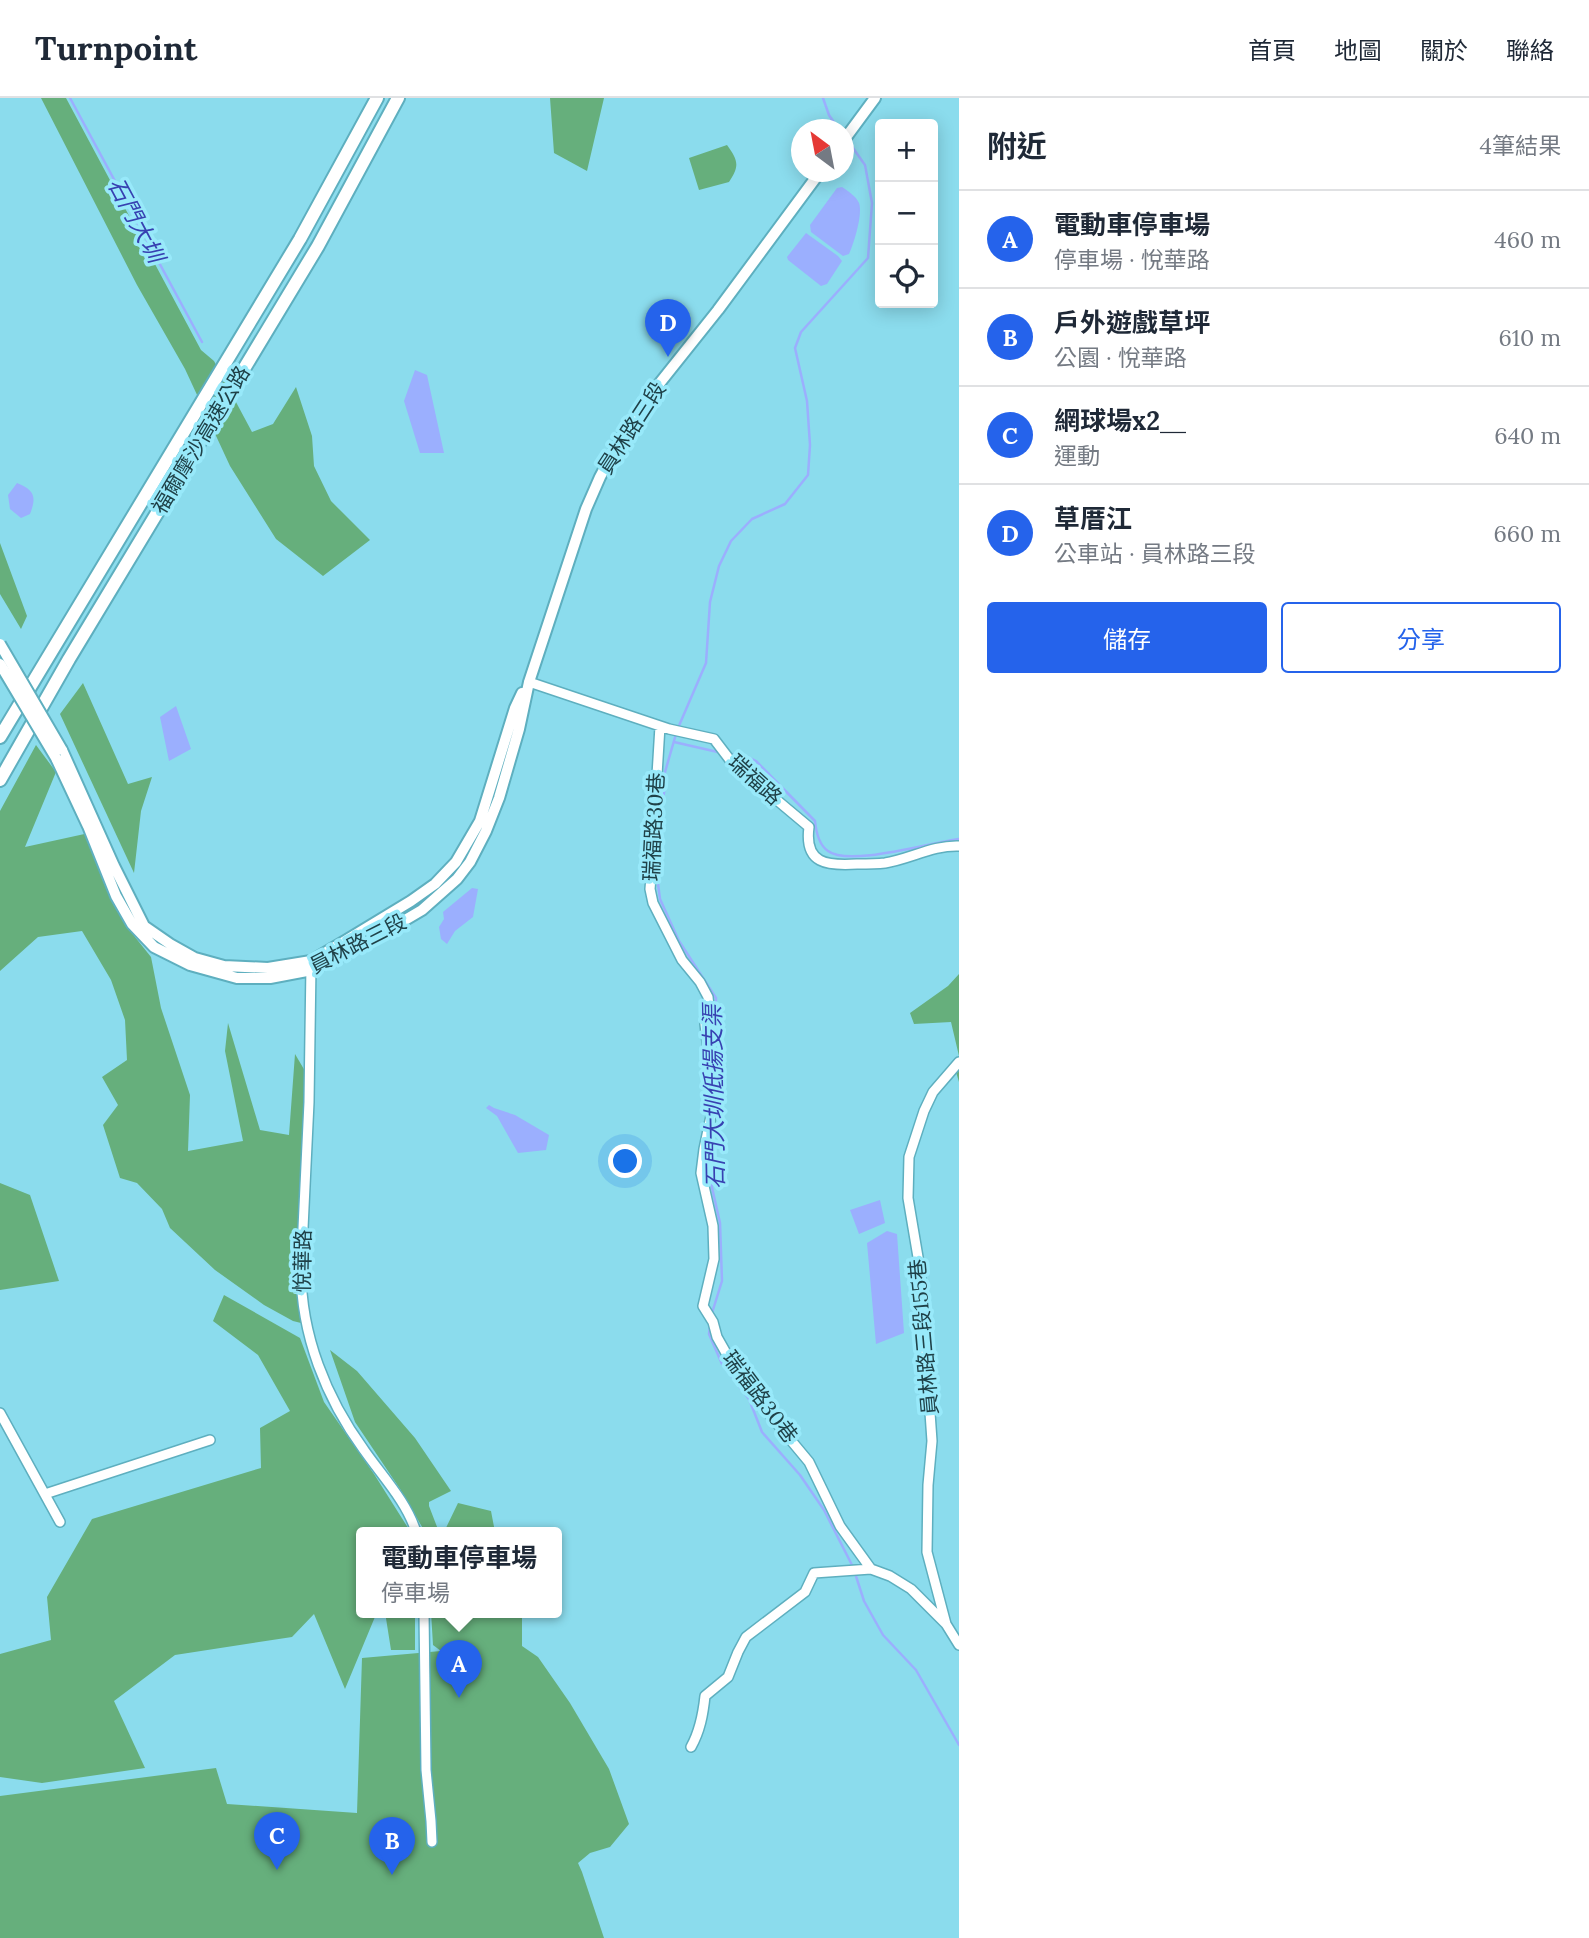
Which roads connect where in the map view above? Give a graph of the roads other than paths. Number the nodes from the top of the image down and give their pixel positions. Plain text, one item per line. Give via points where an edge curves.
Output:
1 (377, 98) edge
2 (398, 98) edge
3 (875, 98) edge
4 (854, 126) edge
5 (813, 182) edge
6 (0, 644) edge
7 (0, 664) edge
8 (529, 682) junction
9 (660, 726) junction
10 (0, 737) edge
11 (59, 754) junction
12 (0, 780) edge
13 (959, 846) edge
14 (311, 966) junction
15 (959, 1062) edge
16 (0, 1413) edge
17 (210, 1440) dead end
18 (44, 1494) junction
19 (60, 1522) dead end
20 (415, 1527) edge
21 (871, 1569) junction
22 (424, 1618) edge
23 (946, 1624) junction
24 (959, 1645) edge
25 (691, 1747) dead end
26 (432, 1842) dead end

1 - 10 highway, 福爾摩沙高速公路 via 300,239
2 - 12 highway, 福爾摩沙高速公路 via 318,246
3 - 4 main road
5 - 8 main road, 員林路三段 via 625,430 586,509
6 - 11 main road, 員林路三段, bridge
7 - 11 main road, 員林路三段, bridge
8 - 9 street, 瑞福路
8 - 14 main road, 員林路三段 via 499,798 475,852 457,879 422,910 366,943
9 - 13 street, 瑞福路 via 714,739 730,760 744,764 809,827 807,841 814,857 825,864 884,863 947,845
9 - 21 street, 瑞福路30巷 via 650,816 653,854 649,889 682,960 708,997 709,1007 705,1024 711,1116 701,1173 713,1226 714,1259 703,1306 734,1367 809,1462 840,1527
11 - 14 main road, 員林路三段 via 116,896 132,924 154,947 190,965 237,978 270,978
14 - 20 street, 悅華路 via 301,1270 307,1332 338,1409
15 - 23 street, 員林路三段155巷 via 933,1092 924,1111 909,1157 908,1198 919,1269 931,1417 927,1552
16 - 18 street
17 - 18 street
18 - 19 street
21 - 23 street via 911,1589
21 - 25 street via 814,1573 806,1592 746,1637 728,1676 705,1696
22 - 26 street via 425,1762
23 - 24 street

